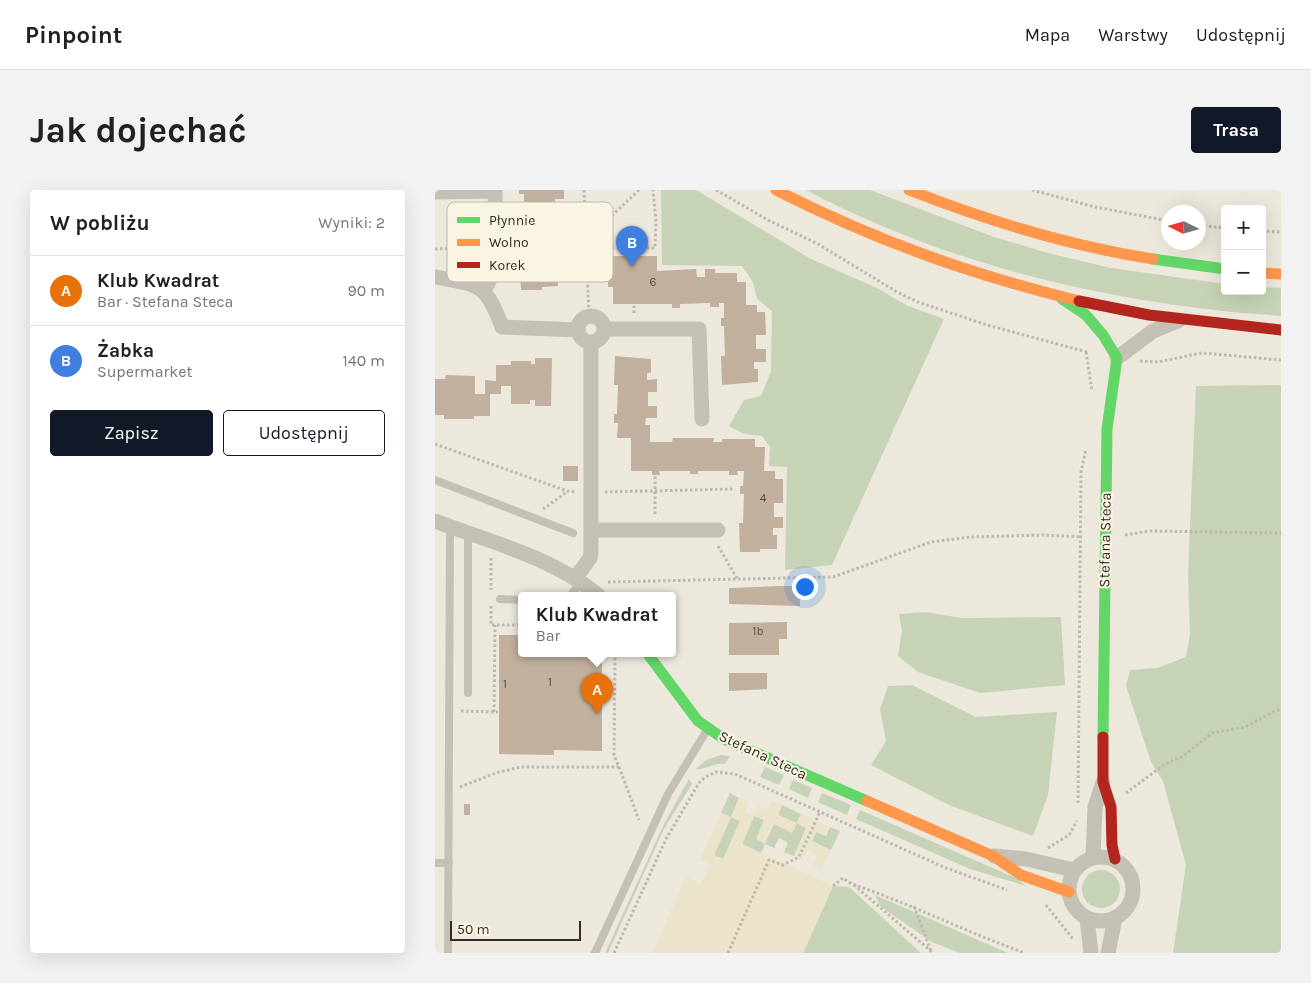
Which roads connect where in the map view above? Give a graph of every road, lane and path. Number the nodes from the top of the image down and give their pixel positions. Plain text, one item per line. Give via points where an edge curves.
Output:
1 (639, 190) edge
2 (653, 190) edge
3 (716, 190) edge
4 (776, 190) edge
5 (909, 190) edge
6 (1032, 190) edge
7 (475, 191) edge
8 (435, 192) edge
9 (495, 202) edge
10 (613, 215) edge
11 (1161, 219) edge
12 (1206, 226) edge
13 (1221, 228) edge
14 (1266, 231) edge
15 (1281, 232) edge
16 (613, 248) edge
17 (1221, 268) edge
18 (1266, 273) edge
19 (1281, 274) edge
20 (455, 282) edge
21 (479, 282) edge
22 (487, 282) edge
23 (588, 282) edge
24 (480, 288) junction
25 (1062, 299) junction
26 (589, 316) junction
27 (1178, 321) junction
28 (603, 329) junction
29 (578, 330) junction
30 (1281, 330) edge
31 (591, 342) junction
32 (1086, 352) junction
33 (1092, 353) dead end
34 (1117, 358) junction
35 (1281, 360) edge
36 (1137, 361) dead end
37 (1091, 400) dead end
38 (702, 419) dead end
39 (435, 444) edge
40 (1087, 444) dead end
41 (655, 475) dead end
42 (435, 480) edge
43 (733, 489) dead end
44 (567, 491) junction
45 (592, 492) junction
46 (655, 492) junction
47 (530, 518) junction
48 (435, 521) edge
49 (450, 527) junction
50 (592, 530) junction
51 (655, 530) junction
52 (718, 530) dead end
53 (1281, 533) edge
54 (468, 534) junction
55 (573, 534) dead end
56 (1125, 535) dead end
57 (1081, 537) junction
58 (718, 547) dead end
59 (578, 579) junction
60 (738, 580) junction
61 (607, 582) dead end
62 (572, 592) edge
63 (594, 592) edge
64 (500, 599) dead end
65 (518, 600) edge
66 (495, 625) dead end
67 (615, 657) edge
68 (650, 657) edge
69 (468, 693) dead end
70 (1281, 708) edge
71 (450, 711) junction
72 (707, 730) junction
73 (619, 767) junction
74 (697, 776) dead end
75 (701, 780) junction
76 (1103, 782) junction
77 (450, 791) junction
78 (1121, 797) dead end
79 (1078, 809) dead end
80 (820, 812) junction
81 (1078, 817) dead end
82 (639, 820) dead end
83 (1045, 850) dead end
84 (993, 856) junction
85 (1093, 857) junction
86 (1115, 859) junction
87 (435, 863) edge
88 (449, 863) junction
89 (1074, 870) junction
90 (852, 884) junction
91 (833, 886) dead end
92 (1009, 890) dead end
93 (1069, 892) junction
94 (1043, 902) dead end
95 (914, 906) junction
96 (1087, 918) junction
97 (1115, 918) junction
98 (1075, 942) dead end
99 (932, 952) edge
100 (448, 953) edge
101 (595, 953) edge
102 (614, 953) edge
103 (728, 953) edge
104 (1025, 953) edge
105 (1091, 953) edge
106 (1108, 953) edge

1 - 10 path
2 - 16 path via 655,248
3 - 32 path via 819,244 918,302
4 - 25 street via 855,229 956,268
5 - 17 street via 991,220 1049,236 1137,257
6 - 11 path via 1095,207
7 - 8 street
7 - 9 street via 495,191
12 - 13 path
14 - 15 path
18 - 19 street
20 - 24 street
21 - 24 path
22 - 24 street
23 - 26 path
24 - 29 street via 490,297 502,327
25 - 27 street
25 - 34 street via 1086,315
26 - 28 street via 598,318
26 - 29 street via 580,320
27 - 30 street
27 - 34 street via 1153,331
28 - 31 street via 600,338
28 - 38 street via 699,329
29 - 31 street via 582,338
31 - 45 street
32 - 33 path
32 - 37 path
34 - 76 street, Stefana Steca via 1107,444
35 - 36 path via 1202,353 1158,362
39 - 44 path
40 - 57 path via 1081,472
41 - 46 path
42 - 47 lane
43 - 46 path
44 - 45 path
44 - 47 path
45 - 46 path
45 - 50 street
46 - 51 path
47 - 55 lane
48 - 49 street
49 - 54 street
49 - 71 lane
50 - 51 street
50 - 59 street via 590,558
51 - 52 street
53 - 56 path via 1150,531
54 - 59 street via 546,562
54 - 69 lane
57 - 60 path via 947,538 833,577
57 - 79 path
58 - 60 path
59 - 62 lane
59 - 63 street
60 - 61 path
64 - 65 lane
66 - 71 path via 496,712
67 - 73 path via 614,755
68 - 72 street
70 - 78 path via 1245,728 1212,733
71 - 77 lane
72 - 84 street, Stefana Steca
72 - 101 lane, Stefana Steca via 668,794
73 - 77 path via 520,767
73 - 82 path
74 - 75 path
75 - 80 path via 716,772 732,773
75 - 102 path via 672,826
76 - 85 street, Stefana Steca via 1095,807
76 - 86 street, Stefana Steca via 1111,807 1111,845
77 - 88 lane
80 - 92 path via 947,868
80 - 103 path via 799,857 783,865 769,860
81 - 83 path via 1076,827 1069,835
84 - 89 street, Stefana Steca via 1026,859
84 - 93 street, Stefana Steca via 1021,875
85 - 86 street
85 - 89 street
86 - 97 street via 1130,873 1134,894 1124,912
87 - 88 lane
88 - 100 lane
89 - 93 street
90 - 91 path via 843,878
90 - 95 path
90 - 99 path
93 - 96 street via 1078,912
94 - 98 path
95 - 99 path
95 - 104 path
96 - 97 street via 1106,921
96 - 105 street
97 - 106 street

